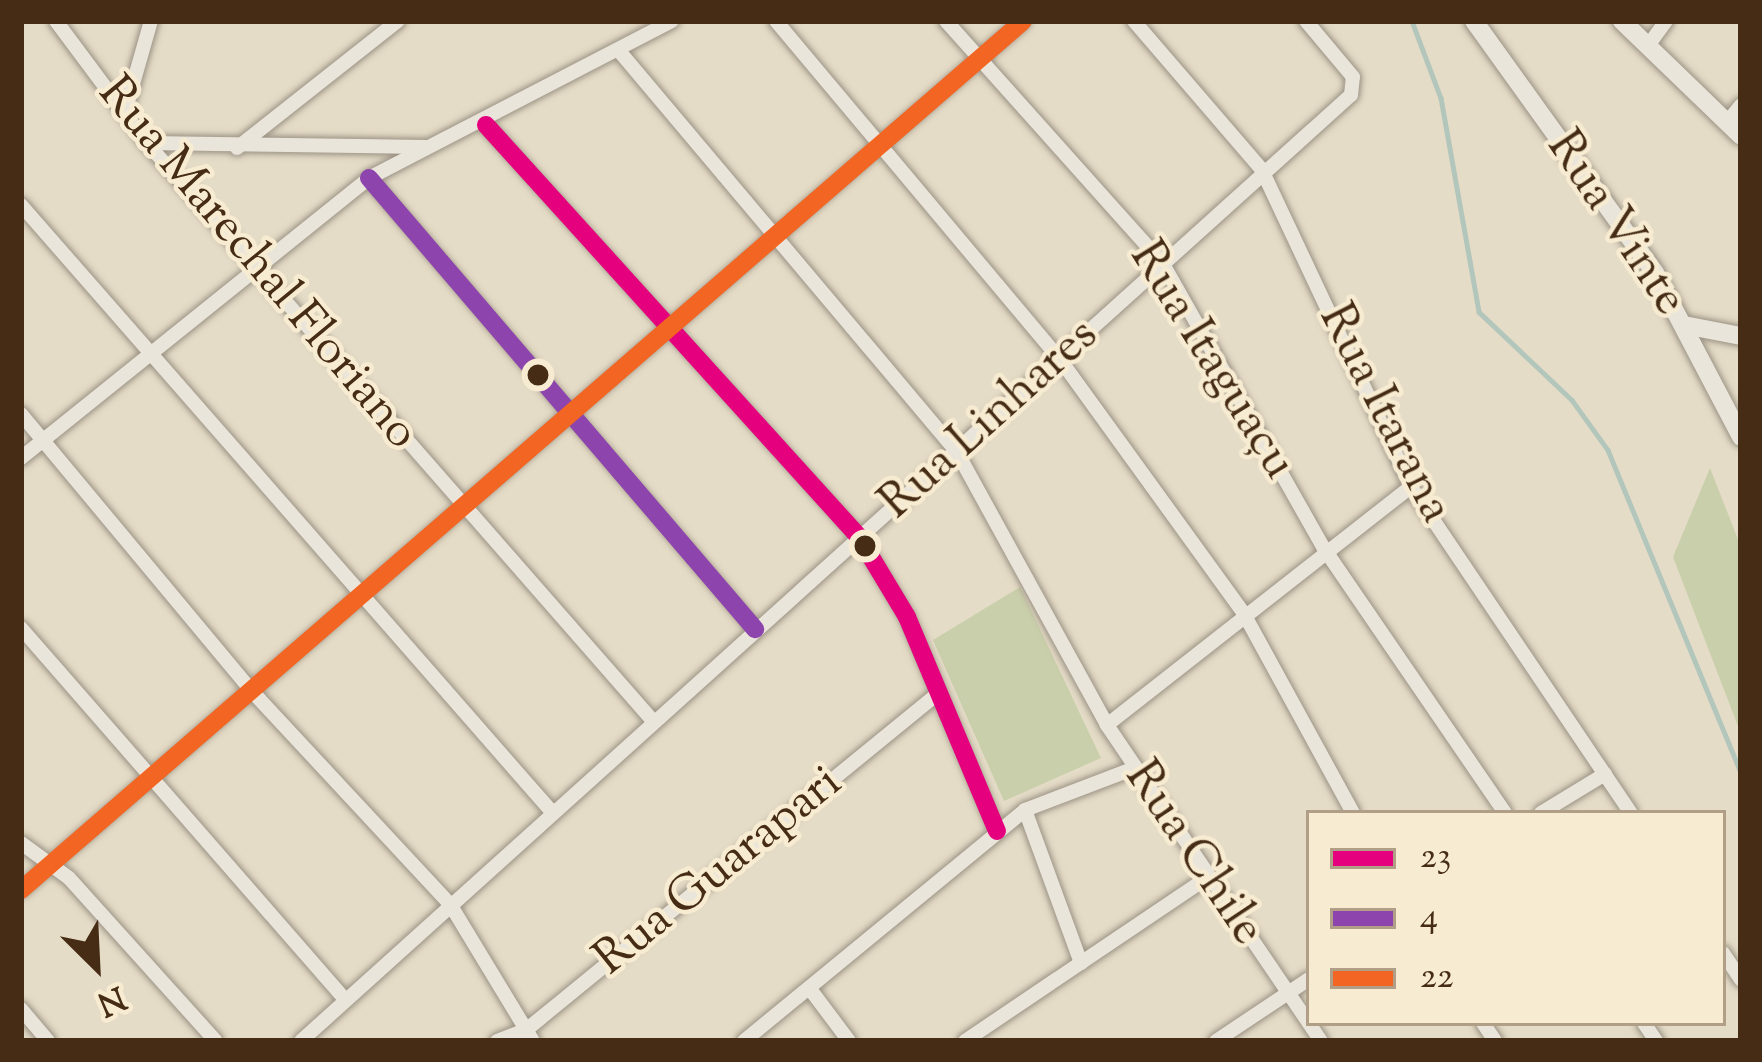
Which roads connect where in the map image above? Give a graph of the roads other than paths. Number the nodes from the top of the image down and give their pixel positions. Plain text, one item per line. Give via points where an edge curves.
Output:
1 (56, 21) edge
2 (151, 21) edge
3 (398, 21) edge
4 (672, 21) edge
5 (776, 21) edge
6 (946, 21) edge
7 (1023, 21) edge
8 (1134, 21) edge
9 (1306, 21) edge
10 (1474, 21) edge
11 (1622, 21) edge
12 (1666, 21) edge
13 (1650, 43) junction
14 (620, 52) junction
15 (976, 63) junction
16 (124, 112) junction
17 (1737, 120) edge
18 (486, 125) junction
19 (147, 143) junction
20 (431, 147) junction
21 (237, 148) junction
22 (873, 148) junction
23 (1262, 170) junction
24 (369, 178) junction
25 (21, 206) edge
26 (772, 233) junction
27 (255, 261) junction
28 (1162, 264) junction
29 (672, 324) junction
30 (1684, 326) junction
31 (1741, 336) edge
32 (148, 347) junction
33 (1059, 358) junction
34 (21, 414) edge
35 (566, 416) junction
36 (1739, 425) edge
37 (42, 438) junction
38 (957, 452) junction
39 (21, 458) edge
40 (1412, 487) junction
41 (462, 506) junction
42 (859, 537) junction
43 (1323, 547) junction
44 (355, 598) junction
45 (1243, 611) junction
46 (21, 628) edge
47 (754, 628) junction
48 (249, 688) junction
49 (937, 695) junction
50 (653, 721) junction
51 (1108, 725) junction
52 (1135, 768) junction
53 (1605, 774) junction
54 (145, 779) junction
55 (1025, 810) junction
56 (1350, 810) edge
57 (1503, 810) edge
58 (1546, 810) edge
59 (1629, 810) edge
60 (552, 812) junction
61 (997, 831) junction
62 (21, 843) edge
63 (48, 866) junction
64 (1207, 878) junction
65 (21, 890) edge
66 (450, 904) junction
67 (1081, 963) junction
68 (1306, 981) edge
69 (809, 989) junction
70 (1286, 994) junction
71 (345, 1000) junction
72 (21, 1009) edge
73 (1306, 1021) edge
74 (530, 1036) edge
75 (48, 1041) edge
76 (216, 1041) edge
77 (301, 1041) edge
78 (497, 1041) edge
79 (744, 1041) edge
80 (849, 1041) edge
81 (964, 1041) edge
82 (1216, 1041) edge

1 - 16 street, Rua Marechal Floriano
2 - 16 street
3 - 21 street
4 - 14 street
5 - 22 street
6 - 15 street, Rua Itaguaçu
7 - 15 street
8 - 23 street, Rua Itarana
9 - 23 street, Rua Linhares via 1354,86
10 - 30 main road, Rua Vinte
11 - 13 main road
12 - 13 street
13 - 17 main road
14 - 18 street
14 - 26 street, Rua Chile
15 - 22 street
15 - 28 street, Rua Itaguaçu
16 - 19 street, Rua Marechal Floriano
18 - 20 street
18 - 29 street
19 - 21 street
19 - 27 street, Rua Marechal Floriano
20 - 21 street
20 - 24 street
22 - 26 street
22 - 33 street
23 - 28 street, Rua Linhares
23 - 40 street, Rua Itarana
24 - 27 street
24 - 35 street
25 - 32 street
26 - 29 street
26 - 38 street, Rua Chile
27 - 32 street
27 - 41 street, Rua Marechal Floriano
28 - 33 street, Rua Linhares
28 - 43 street, Rua Itaguaçu
29 - 35 street
29 - 42 street
30 - 31 main road
30 - 36 main road, Rua Vinte
32 - 37 street
32 - 44 street
33 - 38 street, Rua Linhares
33 - 45 street
34 - 37 street
35 - 41 street
35 - 47 street
37 - 39 street
37 - 48 street
38 - 42 street, Rua Linhares
38 - 51 street, Rua Chile
40 - 43 street
40 - 53 street, Rua Itarana
41 - 44 street
41 - 50 street, Rua Marechal Floriano
42 - 47 street, Rua Linhares
42 - 49 street
43 - 45 street
43 - 57 street, Rua Itaguaçu
44 - 48 street
44 - 60 street
45 - 51 street
45 - 56 street
46 - 54 street
47 - 50 street, Rua Linhares
48 - 54 street
48 - 66 street
49 - 61 street
49 - 74 street, Rua Guarapari
50 - 60 street, Rua Linhares
51 - 52 street, Rua Chile
52 - 55 street
52 - 64 street, Rua Chile
53 - 58 street
53 - 59 street, Rua Itarana
54 - 63 street
54 - 71 street
55 - 61 street
55 - 67 street
60 - 66 street, Rua Linhares
61 - 69 street
62 - 63 street
63 - 65 street
63 - 76 street
64 - 67 street
64 - 70 street, Rua Chile
66 - 71 street, Rua Linhares
66 - 74 street
67 - 81 street
68 - 70 street
69 - 79 street
69 - 80 street
70 - 73 street, Rua Chile
70 - 82 street
71 - 77 street, Rua Linhares
72 - 75 street
74 - 78 street, Rua Guarapari

